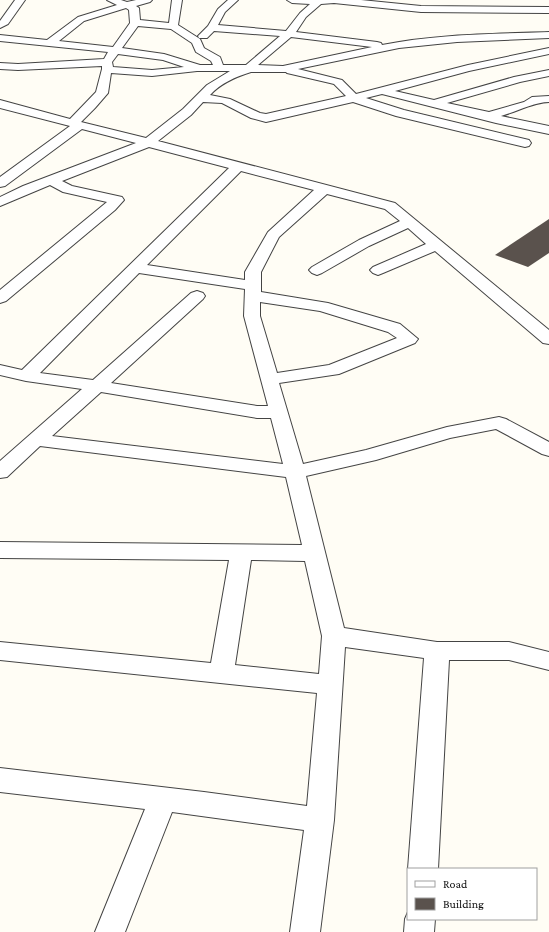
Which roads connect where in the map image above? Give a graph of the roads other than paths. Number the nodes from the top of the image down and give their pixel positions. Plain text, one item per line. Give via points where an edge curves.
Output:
1 (20, 0) edge
2 (112, 0) edge
3 (147, 0) edge
4 (177, 0) edge
5 (233, 0) edge
6 (292, 0) edge
7 (334, 0) edge
8 (318, 2) junction
9 (129, 5) junction
10 (445, 9) junction
11 (549, 10) edge
12 (135, 23) junction
13 (0, 25) edge
14 (173, 26) junction
15 (212, 28) junction
16 (289, 34) junction
17 (549, 35) edge
18 (0, 38) edge
19 (326, 38) junction
20 (37, 41) junction
21 (196, 41) junction
22 (51, 42) junction
23 (433, 42) junction
24 (389, 47) junction
25 (25, 49) dead end
26 (115, 50) junction
27 (549, 51) edge
28 (14, 57) dead end
29 (319, 62) junction
30 (1, 66) edge
31 (107, 66) junction
32 (199, 68) junction
33 (219, 68) junction
34 (248, 69) junction
35 (283, 69) junction
36 (549, 73) edge
37 (382, 90) junction
38 (200, 98) junction
39 (354, 98) junction
40 (549, 99) edge
41 (0, 104) edge
42 (433, 104) junction
43 (528, 104) junction
44 (549, 109) edge
45 (490, 116) junction
46 (76, 124) junction
47 (549, 130) edge
48 (148, 143) junction
49 (525, 143) dead end
50 (239, 166) junction
51 (51, 180) junction
52 (0, 183) edge
53 (0, 188) edge
54 (324, 188) junction
55 (20, 192) junction
56 (0, 202) edge
57 (410, 222) junction
58 (436, 245) junction
59 (137, 268) junction
60 (317, 270) dead end
61 (378, 270) dead end
62 (252, 291) junction
63 (3, 292) edge
64 (197, 296) dead end
65 (549, 339) edge
66 (0, 370) edge
67 (26, 376) junction
68 (269, 378) junction
69 (97, 386) junction
70 (278, 412) junction
71 (36, 440) junction
72 (549, 450) edge
73 (0, 472) edge
74 (295, 472) junction
75 (0, 550) edge
76 (241, 552) junction
77 (315, 553) junction
78 (334, 636) junction
79 (0, 651) edge
80 (438, 651) junction
81 (549, 661) edge
82 (220, 674) junction
83 (331, 685) junction
84 (0, 780) edge
85 (163, 799) junction
86 (320, 820) junction
87 (423, 868) edge
88 (420, 920) edge
89 (110, 932) edge
90 (305, 932) edge
91 (419, 932) edge

1 - 13 street via 6,22
2 - 9 street
3 - 9 street
4 - 14 street
5 - 15 street via 221,11
6 - 8 street
7 - 8 street
7 - 10 street
8 - 16 street via 303,15
9 - 12 street via 134,8
9 - 22 street via 81,19
10 - 11 street
10 - 23 street
12 - 14 street
12 - 26 street
14 - 21 street
15 - 16 street
15 - 21 street
16 - 19 street
16 - 34 street
17 - 23 street
18 - 20 street
19 - 24 street
19 - 29 street via 318,43 315,50
20 - 22 street
20 - 25 street
21 - 33 street via 200,50 216,59
22 - 26 street
23 - 24 street
24 - 29 street
26 - 31 street
26 - 32 street via 164,57
27 - 37 street
28 - 30 street
29 - 35 street
30 - 31 street
31 - 32 street via 152,73
31 - 46 street via 102,93
32 - 33 street
33 - 34 street
34 - 35 street
34 - 38 street via 230,75 211,87
35 - 39 street via 338,82
36 - 42 street via 518,79
37 - 39 street
37 - 42 street
38 - 39 street via 224,100 249,113 266,118
38 - 48 street via 187,112
39 - 49 street
40 - 43 street via 536,99
41 - 46 street
42 - 45 street
43 - 44 street
43 - 45 street
45 - 47 street via 496,120
46 - 48 street
46 - 52 street
48 - 50 street
48 - 51 street
50 - 54 street
50 - 59 street
51 - 55 street
51 - 63 street via 68,189 117,200
53 - 55 street
54 - 57 street via 390,206
54 - 62 street via 273,235 252,272
55 - 56 street
57 - 58 street
57 - 60 street via 364,243
58 - 61 street
58 - 65 street
59 - 62 street
59 - 67 street
62 - 68 street via 252,316
62 - 68 street via 322,306 394,328 409,339 333,370
64 - 69 street
66 - 67 street
67 - 69 street
68 - 70 street
69 - 70 street via 257,412
69 - 71 street
70 - 74 street
71 - 73 street
71 - 74 street
72 - 74 street via 499,423 447,433 370,456
74 - 77 street
75 - 76 street
76 - 77 street
76 - 82 street
77 - 78 street
78 - 80 street
78 - 83 street
79 - 82 street
80 - 81 street via 509,651
80 - 87 street
82 - 83 street
83 - 86 street
84 - 85 street
85 - 86 street
85 - 89 street
86 - 90 street
88 - 91 street

